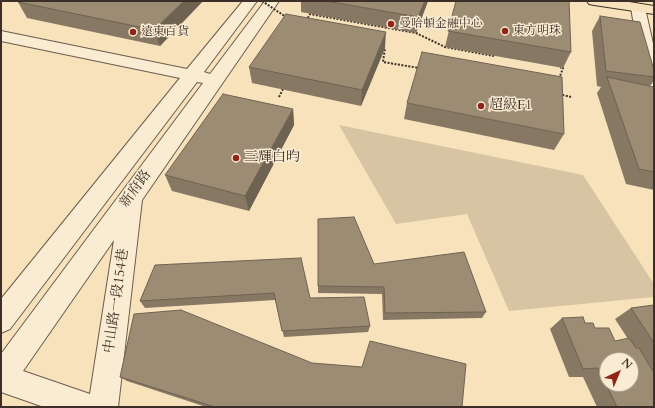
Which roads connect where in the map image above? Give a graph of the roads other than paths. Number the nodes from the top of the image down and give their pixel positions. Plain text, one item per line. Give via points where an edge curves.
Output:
1 (250, 1) edge
2 (272, 1) edge
3 (594, 1) edge
4 (646, 9) edge
5 (1, 36) edge
6 (192, 76) junction
7 (216, 80) junction
8 (654, 88) edge
9 (132, 194) junction
10 (1, 320) edge
11 (1, 378) edge
12 (85, 407) edge
13 (103, 407) edge

1 - 6 street, 新府路
2 - 7 street, 新府路
3 - 4 main road
4 - 8 street
5 - 6 street
6 - 7 street
6 - 10 street, 新府路
7 - 9 street, 新府路
9 - 11 street, 新府路
9 - 13 street, 中山路一段154巷
11 - 12 street

